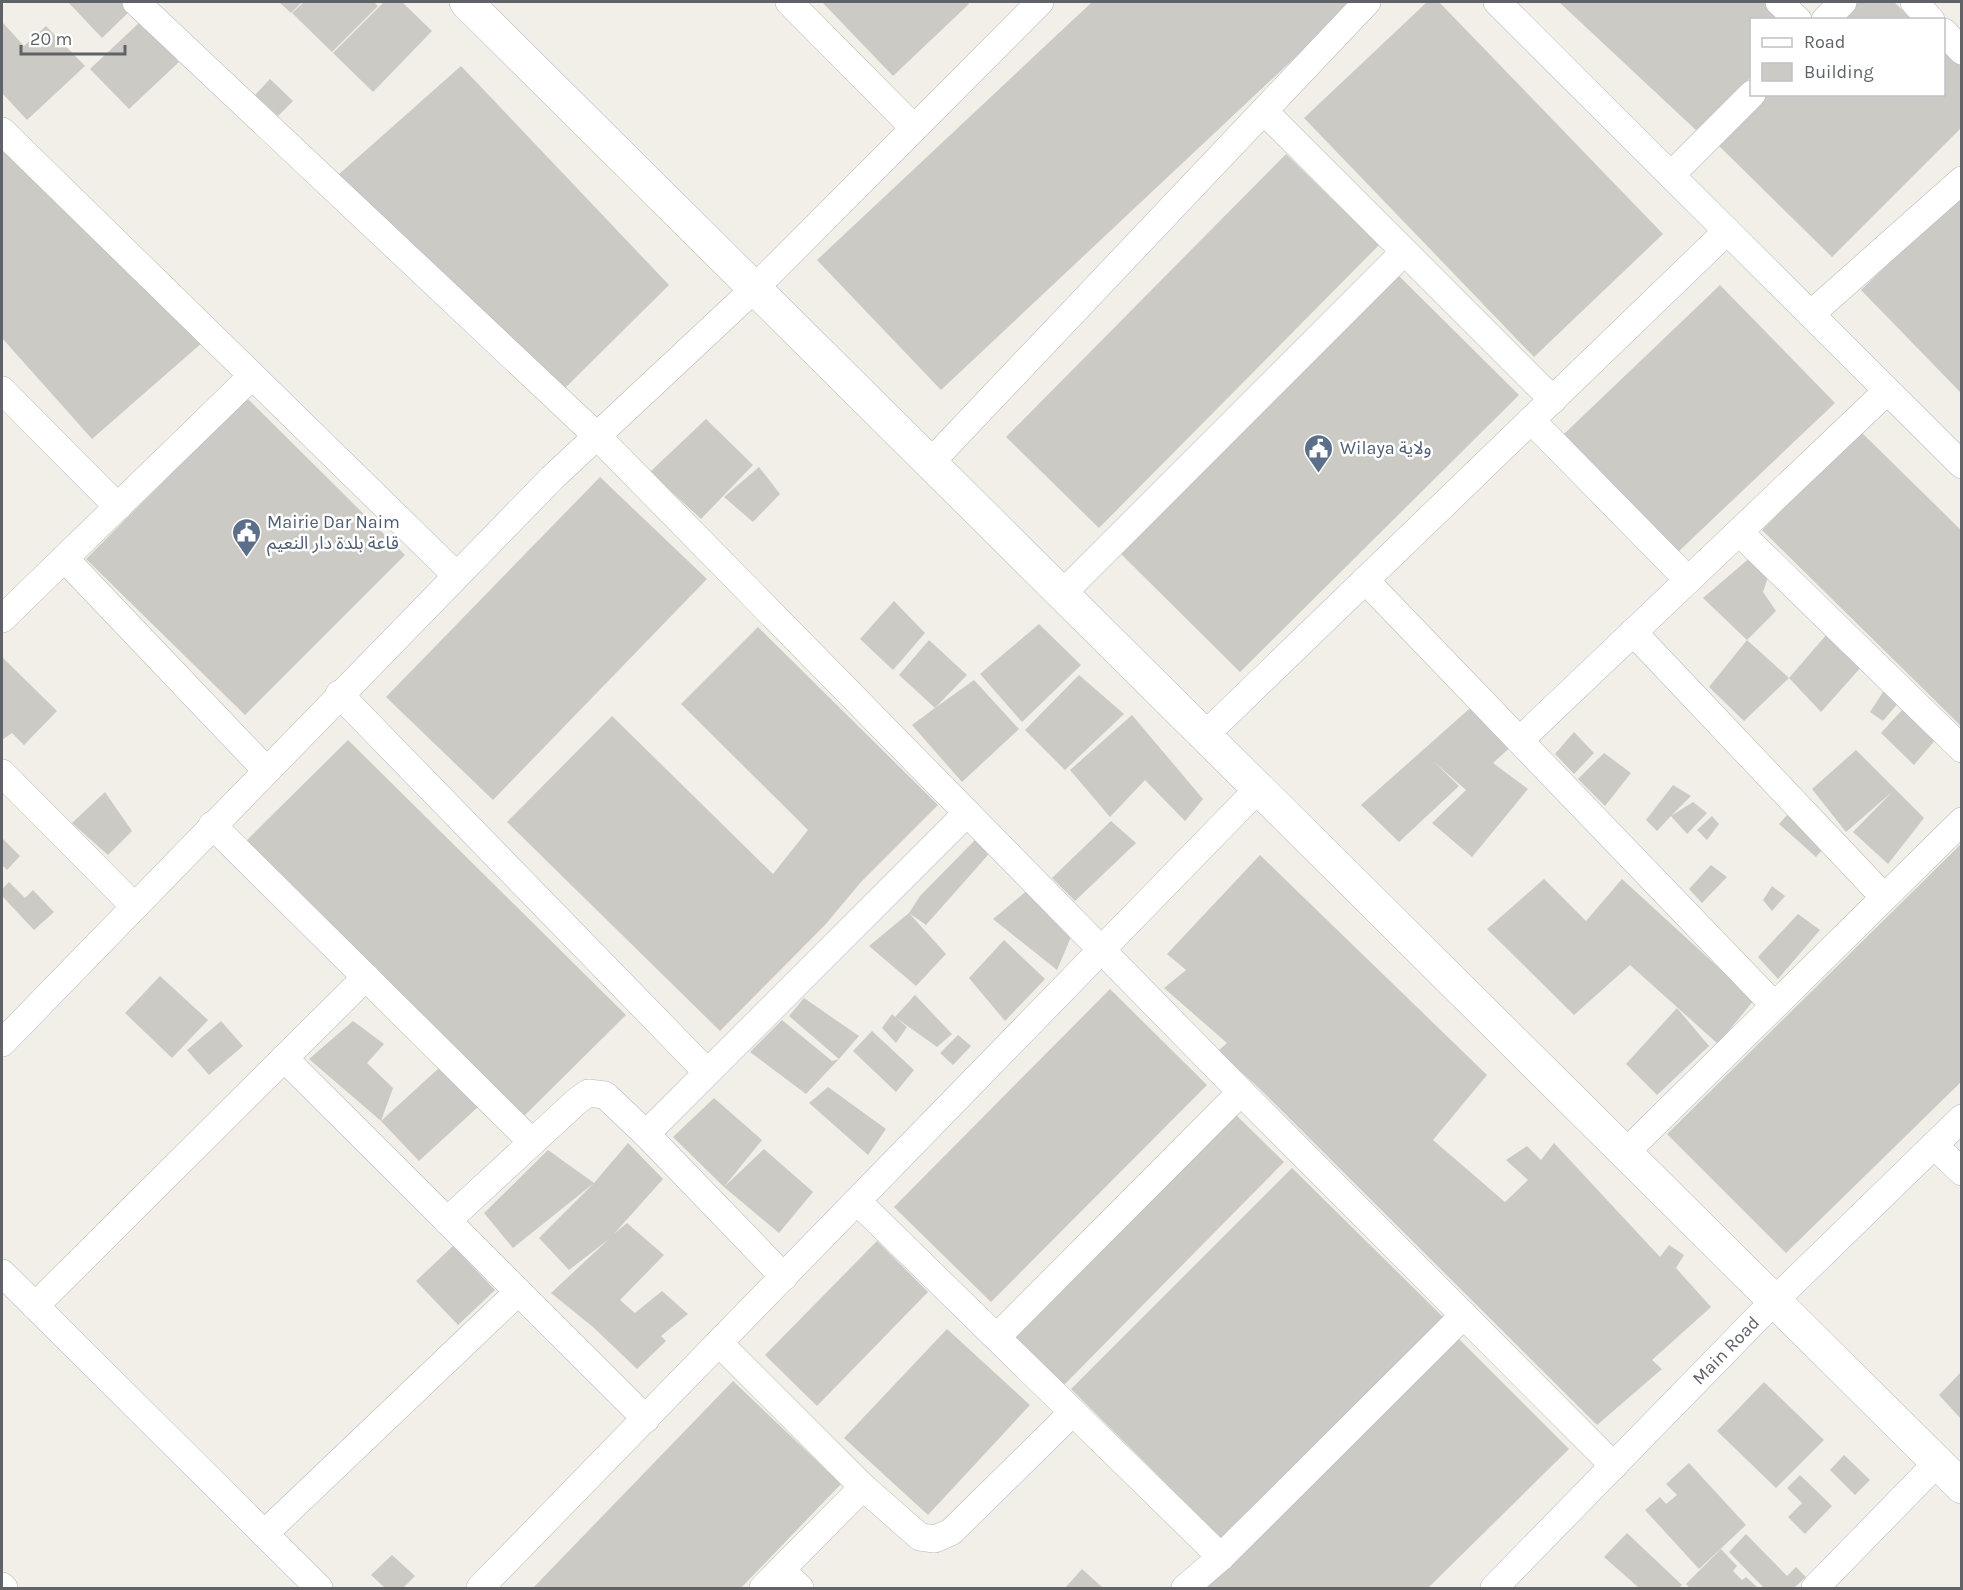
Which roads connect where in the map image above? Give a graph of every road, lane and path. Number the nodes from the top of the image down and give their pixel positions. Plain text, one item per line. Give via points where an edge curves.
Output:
1 (136, 2) edge
2 (466, 2) edge
3 (789, 2) edge
4 (1040, 2) edge
5 (1367, 2) edge
6 (1497, 2) edge
7 (1779, 2) edge
8 (1843, 2) edge
9 (1914, 2) edge
10 (1796, 18) edge
11 (1827, 18) edge
12 (1929, 18) edge
13 (1945, 33) edge
14 (1962, 51) edge
15 (1750, 96) edge
16 (1264, 111) junction
17 (915, 128) junction
18 (2, 131) edge
19 (1671, 175) junction
20 (1962, 180) edge
21 (1727, 231) junction
22 (1404, 252) junction
23 (754, 289) junction
24 (1811, 314) junction
25 (252, 376) junction
26 (2, 390) edge
27 (1887, 391) junction
28 (1553, 400) junction
29 (1531, 420) junction
30 (597, 436) junction
31 (930, 463) junction
32 (1962, 465) edge
33 (118, 507) junction
34 (1739, 532) junction
35 (65, 559) junction
36 (456, 575) junction
37 (1365, 580) junction
38 (1688, 580) junction
39 (1062, 594) junction
40 (2, 619) edge
41 (1633, 632) junction
42 (339, 694) junction
43 (1204, 735) junction
44 (1520, 740) junction
45 (1962, 749) edge
46 (266, 770) junction
47 (2, 773) edge
48 (1258, 789) junction
49 (967, 813) junction
50 (1962, 821) edge
51 (212, 825) junction
52 (1884, 897) junction
53 (134, 906) junction
54 (1101, 950) junction
55 (366, 977) junction
56 (1774, 1005) junction
57 (2, 1043) edge
58 (284, 1058) junction
59 (706, 1071) junction
60 (1240, 1092) junction
61 (1962, 1118) edge
62 (646, 1134) junction
63 (532, 1142) junction
64 (1934, 1145) junction
65 (1624, 1153) junction
66 (1962, 1172) edge
67 (857, 1201) junction
68 (447, 1221) junction
69 (2, 1273) edge
70 (784, 1277) junction
71 (518, 1292) junction
72 (1774, 1301) junction
73 (35, 1306) junction
74 (1464, 1315) junction
75 (997, 1337) junction
76 (719, 1343) junction
77 (1072, 1412) junction
78 (646, 1419) junction
79 (1937, 1463) junction
80 (1614, 1466) junction
81 (863, 1487) junction
82 (1962, 1487) edge
83 (264, 1534) junction
84 (1221, 1557) junction
85 (781, 1582) edge
86 (319, 1588) edge
87 (480, 1588) edge
88 (1185, 1588) edge
89 (1494, 1588) edge
90 (1815, 1588) edge

1 - 30 street
2 - 23 street
3 - 17 street
4 - 17 street
5 - 16 street
6 - 19 street
7 - 10 street
8 - 11 street
9 - 12 street
13 - 14 street
15 - 19 street
16 - 22 street
16 - 31 street
17 - 23 street
18 - 25 street
19 - 21 street
20 - 24 street
21 - 24 street
21 - 28 street
22 - 28 street
22 - 39 street
23 - 30 street
23 - 31 street
24 - 27 street
25 - 33 street
25 - 36 street
26 - 33 street
27 - 32 street
27 - 34 street
28 - 29 street
29 - 37 street
29 - 38 street
30 - 36 street
30 - 49 street
31 - 39 street
33 - 35 street
34 - 38 street
34 - 45 street
35 - 40 street
35 - 46 street
36 - 42 street
37 - 43 street
37 - 44 street
38 - 41 street
39 - 43 street
41 - 44 street
41 - 52 street
42 - 46 street
42 - 59 street
43 - 48 street
44 - 56 street
46 - 51 street
47 - 53 street
48 - 54 street
48 - 65 street
49 - 54 street
49 - 59 street
50 - 52 street
51 - 53 street
51 - 55 street
52 - 56 street
53 - 57 street
54 - 60 street
54 - 67 street
55 - 58 street
55 - 63 street
56 - 65 street
58 - 68 street
58 - 73 street
59 - 62 street
60 - 74 street
60 - 75 street
61 - 64 street, Main Road
62 - 63 street via 605,1095 588,1093
62 - 70 street
63 - 68 street
64 - 66 street
64 - 72 street, Main Road
65 - 72 street
67 - 70 street
67 - 75 street
68 - 71 street
69 - 73 street
70 - 76 street
71 - 78 street
71 - 83 street
72 - 79 street
72 - 80 street, Main Road
73 - 83 street
74 - 80 street
74 - 84 street
75 - 77 street
76 - 78 street
76 - 81 street
77 - 81 street via 951,1532 935,1539 920,1537
77 - 84 street
78 - 87 street
79 - 82 street
79 - 90 street
80 - 89 street, Main Road
81 - 85 street
83 - 86 street
84 - 88 street

